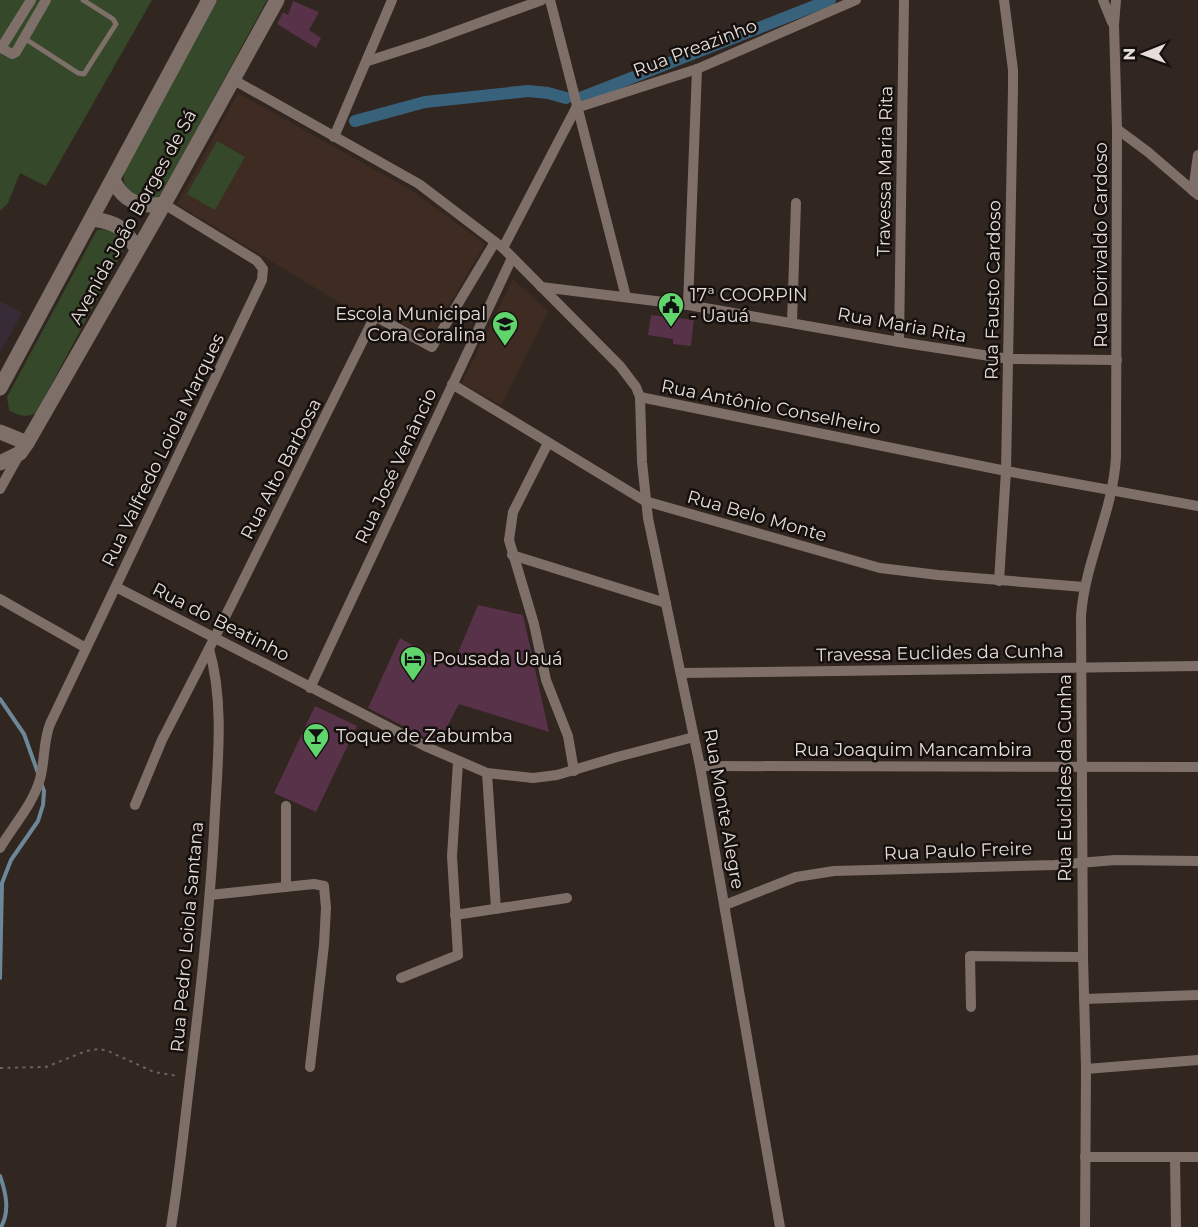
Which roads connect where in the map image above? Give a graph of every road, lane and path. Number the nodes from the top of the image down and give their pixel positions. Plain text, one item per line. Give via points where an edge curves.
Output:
1 (31, 0) edge
2 (46, 0) edge
3 (83, 0) edge
4 (209, 0) edge
5 (277, 0) edge
6 (392, 0) edge
7 (542, 0) edge
8 (550, 0) edge
9 (856, 0) edge
10 (904, 0) edge
11 (1004, 0) edge
12 (1103, 0) edge
13 (1116, 0) edge
14 (1114, 25) junction
15 (24, 38) junction
16 (368, 61) junction
17 (697, 69) junction
18 (232, 79) junction
19 (576, 108) junction
20 (1117, 129) junction
21 (334, 137) junction
22 (1198, 155) edge
23 (113, 180) junction
24 (1195, 193) edge
25 (796, 203) dead end
26 (164, 204) junction
27 (92, 219) junction
28 (499, 245) junction
29 (137, 249) junction
30 (512, 258) junction
31 (541, 287) junction
32 (626, 297) junction
33 (688, 305) junction
34 (792, 322) junction
35 (898, 342) junction
36 (1008, 359) junction
37 (1117, 360) junction
38 (452, 384) junction
39 (0, 388) edge
40 (640, 397) junction
41 (0, 432) edge
42 (548, 443) junction
43 (24, 448) junction
44 (0, 463) edge
45 (1006, 471) junction
46 (0, 489) edge
47 (1113, 491) junction
48 (645, 501) junction
49 (1198, 506) edge
50 (512, 555) junction
51 (999, 581) junction
52 (116, 587) junction
53 (1084, 587) junction
54 (0, 599) edge
55 (666, 603) junction
56 (215, 637) junction
57 (86, 648) junction
58 (209, 649) junction
59 (1081, 666) junction
60 (1198, 666) edge
61 (682, 673) junction
62 (310, 687) junction
63 (694, 737) junction
64 (458, 762) junction
65 (700, 766) junction
66 (1082, 766) junction
67 (1198, 767) edge
68 (574, 771) junction
69 (487, 773) junction
70 (135, 805) dead end
71 (286, 806) dead end
72 (0, 848) edge
73 (1198, 861) edge
74 (1083, 863) junction
75 (286, 887) junction
76 (210, 895) junction
77 (567, 898) dead end
78 (725, 905) junction
79 (496, 909) junction
80 (455, 915) junction
81 (1083, 957) junction
82 (401, 978) dead end
83 (1198, 995) edge
84 (1084, 999) junction
85 (971, 1007) dead end
86 (1198, 1060) edge
87 (310, 1066) dead end
88 (0, 1068) edge
89 (1086, 1069) junction
90 (190, 1077) junction
91 (1085, 1157) junction
92 (1175, 1157) junction
93 (1198, 1157) edge
94 (171, 1227) edge
95 (780, 1227) edge
96 (1084, 1227) edge
97 (1176, 1227) edge

1 - 15 street via 3,49 15,54
2 - 15 street
3 - 15 lane via 116,24 84,74
4 - 23 main road, Avenida João Borges de Sá
5 - 18 main road, Avenida João Borges de Sá
6 - 16 street
7 - 16 street
8 - 19 street
9 - 17 street, Rua Preazinho
10 - 35 street, Travessa Maria Rita
11 - 36 street, Rua Fausto Cardoso via 1013,70
12 - 14 street
13 - 14 street, Rua Dorivaldo Cardoso
14 - 20 street, Rua Dorivaldo Cardoso
16 - 21 street
17 - 19 street, Rua Preazinho
17 - 33 street
18 - 21 street, Rua Antônio Conselheiro
18 - 26 main road, Avenida João Borges de Sá
19 - 28 street
19 - 32 street
20 - 24 street
20 - 37 street, Rua Dorivaldo Cardoso
21 - 28 street, Rua Antônio Conselheiro via 419,184
22 - 24 street
23 - 26 main road via 129,200 151,206
23 - 27 main road, Avenida João Borges de Sá
25 - 34 street
26 - 29 main road, Avenida João Borges de Sá
26 - 52 street, Rua Valfredo Loiola Marques via 261,265 264,273
27 - 29 main road via 118,225
27 - 39 main road, Avenida João Borges de Sá
28 - 30 street, Rua Antônio Conselheiro
28 - 56 street, Rua Alto Barbosa via 432,347 375,316
29 - 43 main road, Avenida João Borges de Sá
30 - 31 street, Rua Antônio Conselheiro
30 - 38 street, Rua José Venâncio
31 - 32 street, Rua Maria Rita
31 - 40 street, Rua Antônio Conselheiro via 624,370
32 - 33 street, Rua Maria Rita
33 - 34 street, Rua Maria Rita
34 - 35 street, Rua Maria Rita
35 - 36 street, Rua Maria Rita
36 - 37 street, Rua Maria Rita
36 - 45 street, Rua Fausto Cardoso
37 - 47 street, Rua Dorivaldo Cardoso
38 - 42 street, Rua Belo Monte
38 - 62 street, Rua José Venâncio
40 - 45 street, Rua Antônio Conselheiro
40 - 48 street, Rua Monte Alegre
41 - 43 main road
42 - 48 street, Rua Belo Monte
42 - 50 street via 513,512 509,540
43 - 44 main road
43 - 46 street, Avenida João Borges de Sá
45 - 47 street, Rua Antônio Conselheiro
45 - 51 street, Rua Fausto Cardoso
47 - 49 street, Rua Antônio Conselheiro
47 - 53 street, Rua Euclides da Cunha
48 - 51 street, Rua Belo Monte via 880,568
48 - 55 street, Rua Monte Alegre
50 - 55 street
50 - 68 street via 530,608 546,680 568,736
51 - 53 street, Rua Belo Monte
52 - 56 street, Rua do Beatinho
52 - 57 street, Rua Valfredo Loiola Marques
53 - 59 street, Rua Euclides da Cunha
54 - 57 street
55 - 61 street, Rua Monte Alegre
56 - 58 street, Rua Alto Barbosa
56 - 62 street, Rua do Beatinho
57 - 72 street, Rua Valfredo Loiola Marques via 50,724 39,781
58 - 70 street, Rua Alto Barbosa via 162,740
58 - 76 street, Rua Pedro Loiola Santana via 215,682 218,762
59 - 60 street, Travessa Euclides da Cunha
59 - 61 street, Travessa Euclides da Cunha
59 - 66 street, Rua Euclides da Cunha
61 - 63 street, Rua Monte Alegre
62 - 64 street, Rua do Beatinho
63 - 65 street, Rua Monte Alegre
63 - 68 street
64 - 69 street, Rua do Beatinho
64 - 80 street via 452,856
65 - 66 street, Rua Joaquim Mancambira
65 - 78 street, Rua Monte Alegre
66 - 67 street, Rua Joaquim Mancambira
66 - 74 street, Rua Euclides da Cunha
68 - 69 street, Rua do Beatinho via 533,778
69 - 79 street
71 - 75 street
73 - 74 street, Rua Paulo Freire
74 - 78 street, Rua Paulo Freire via 834,871 796,877
74 - 81 street, Rua Euclides da Cunha
75 - 76 street
75 - 87 street via 318,884 325,888 324,945
76 - 90 street, Rua Pedro Loiola Santana
77 - 79 street
78 - 95 street, Rua Monte Alegre
79 - 80 street
80 - 82 street via 458,955
81 - 84 street, Rua Euclides da Cunha
81 - 85 street via 970,956
83 - 84 street
84 - 89 street, Rua Euclides da Cunha
86 - 89 street
88 - 90 path via 46,1067 99,1049 154,1072
89 - 91 street, Rua Euclides da Cunha
90 - 94 street, Rua Pedro Loiola Santana
91 - 92 street
91 - 96 street, Rua Euclides da Cunha
92 - 93 street
92 - 97 street

